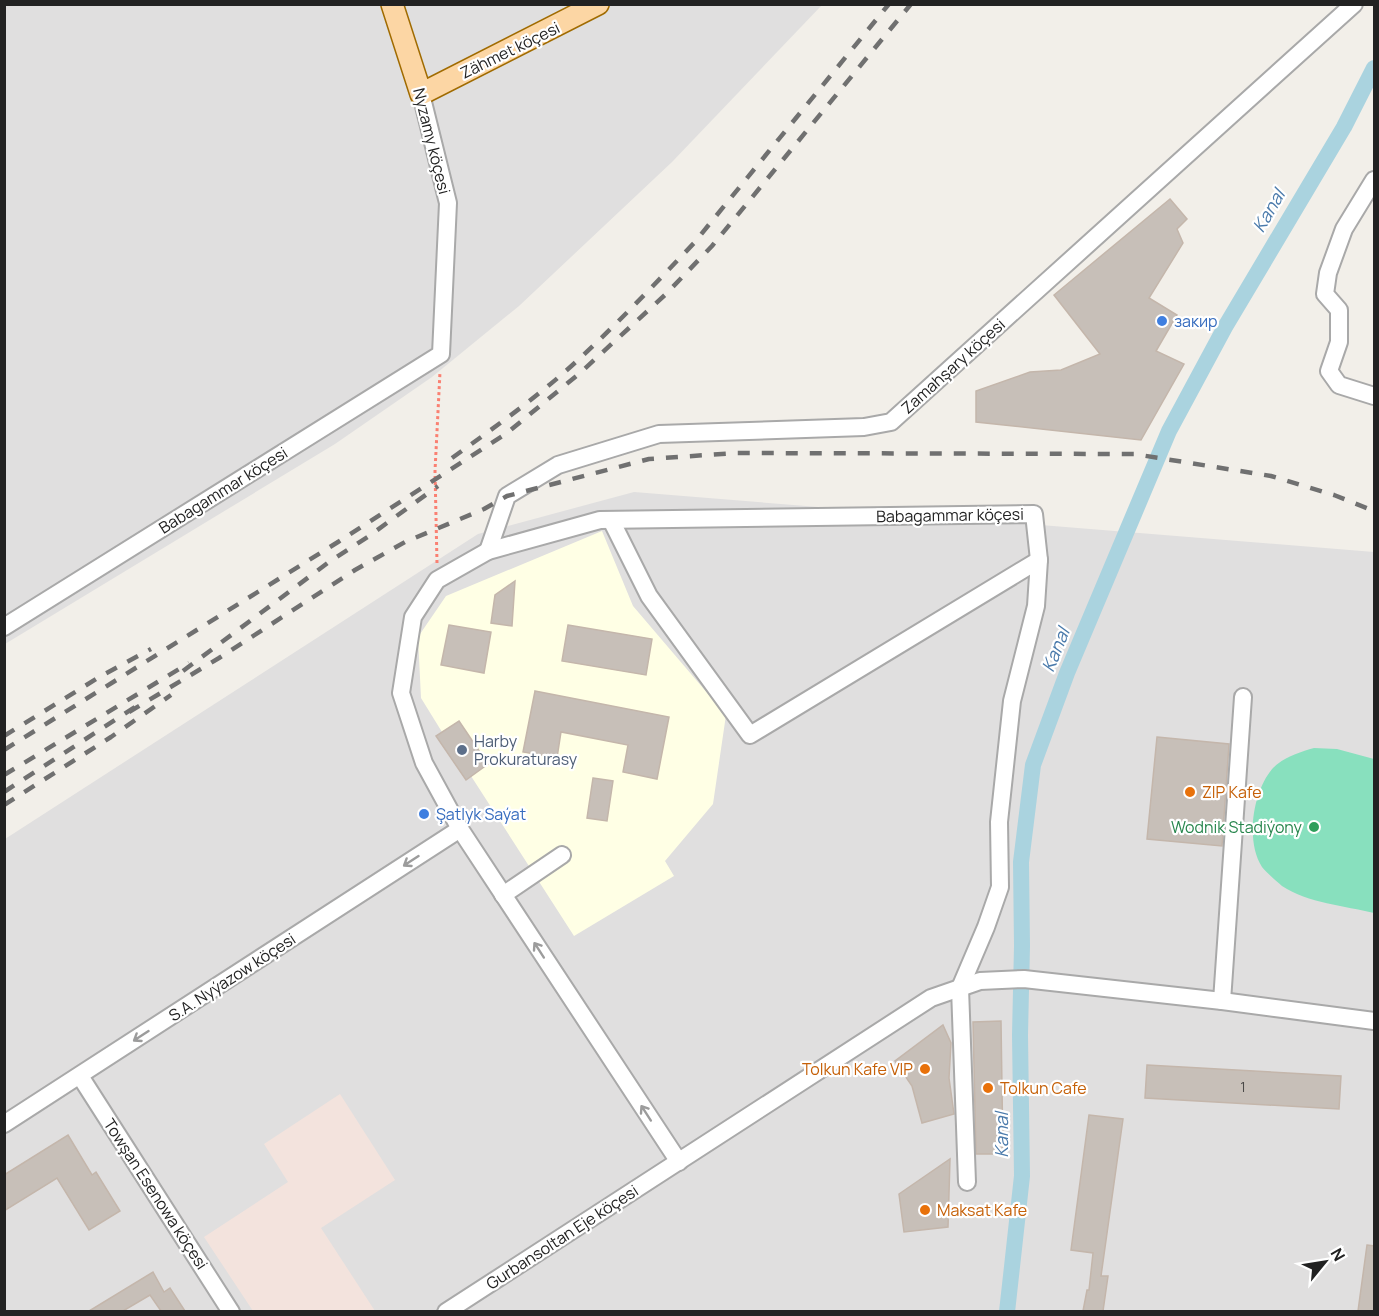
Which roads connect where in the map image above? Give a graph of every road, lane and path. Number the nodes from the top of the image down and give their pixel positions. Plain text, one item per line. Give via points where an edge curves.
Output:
1 (392, 4) edge
2 (1354, 4) edge
3 (593, 6) edge
4 (421, 94) junction
5 (1374, 180) edge
6 (441, 354) junction
7 (1374, 396) edge
8 (611, 520) junction
9 (488, 551) junction
10 (1039, 560) junction
11 (437, 580) junction
12 (4, 627) edge
13 (1243, 697) dead end
14 (460, 829) junction
15 (562, 855) dead end
16 (503, 895) junction
17 (960, 988) junction
18 (1222, 1001) junction
19 (1374, 1021) edge
20 (80, 1076) junction
21 (4, 1124) edge
22 (679, 1162) junction
23 (967, 1182) dead end
24 (231, 1311) edge
25 (446, 1311) edge

1 - 4 main road, Nyzamy köçesi
2 - 9 street, Zamahşary köçesi via 891,422 864,427 659,435 558,465 507,496
3 - 4 main road, Zähmet köçesi
4 - 6 street, Nyzamy köçesi via 448,203
5 - 7 street via 1344,229 1328,273 1325,294 1339,310 1340,342 1329,371 1339,386
6 - 11 path via 435,471
6 - 12 street, Babagammar köçesi
8 - 9 street, Babagammar köçesi
8 - 10 street, Babagammar köçesi via 1034,514
8 - 10 street via 650,596 750,735
9 - 11 street, Babagammar köçesi
10 - 17 street, Babagammar köçesi via 1036,606 1012,700 999,822 1000,887
11 - 14 street, Babagammar köçesi via 413,616 401,693 424,763
13 - 18 street
14 - 16 street
14 -> 20 street, S.A. Nyýazow köçesi
15 - 16 street
22 -> 16 street
17 - 18 street, Gurbansoltan Eje köçesi via 980,981 1024,979
17 - 22 street, Gurbansoltan Eje köçesi via 931,998
17 - 23 street
18 - 19 street, Gurbansoltan Eje köçesi
20 - 21 street, S.A. Nyýazow köçesi
20 - 24 street, Towşan Esenowa köçesi
22 - 25 street, Gurbansoltan Eje köçesi

